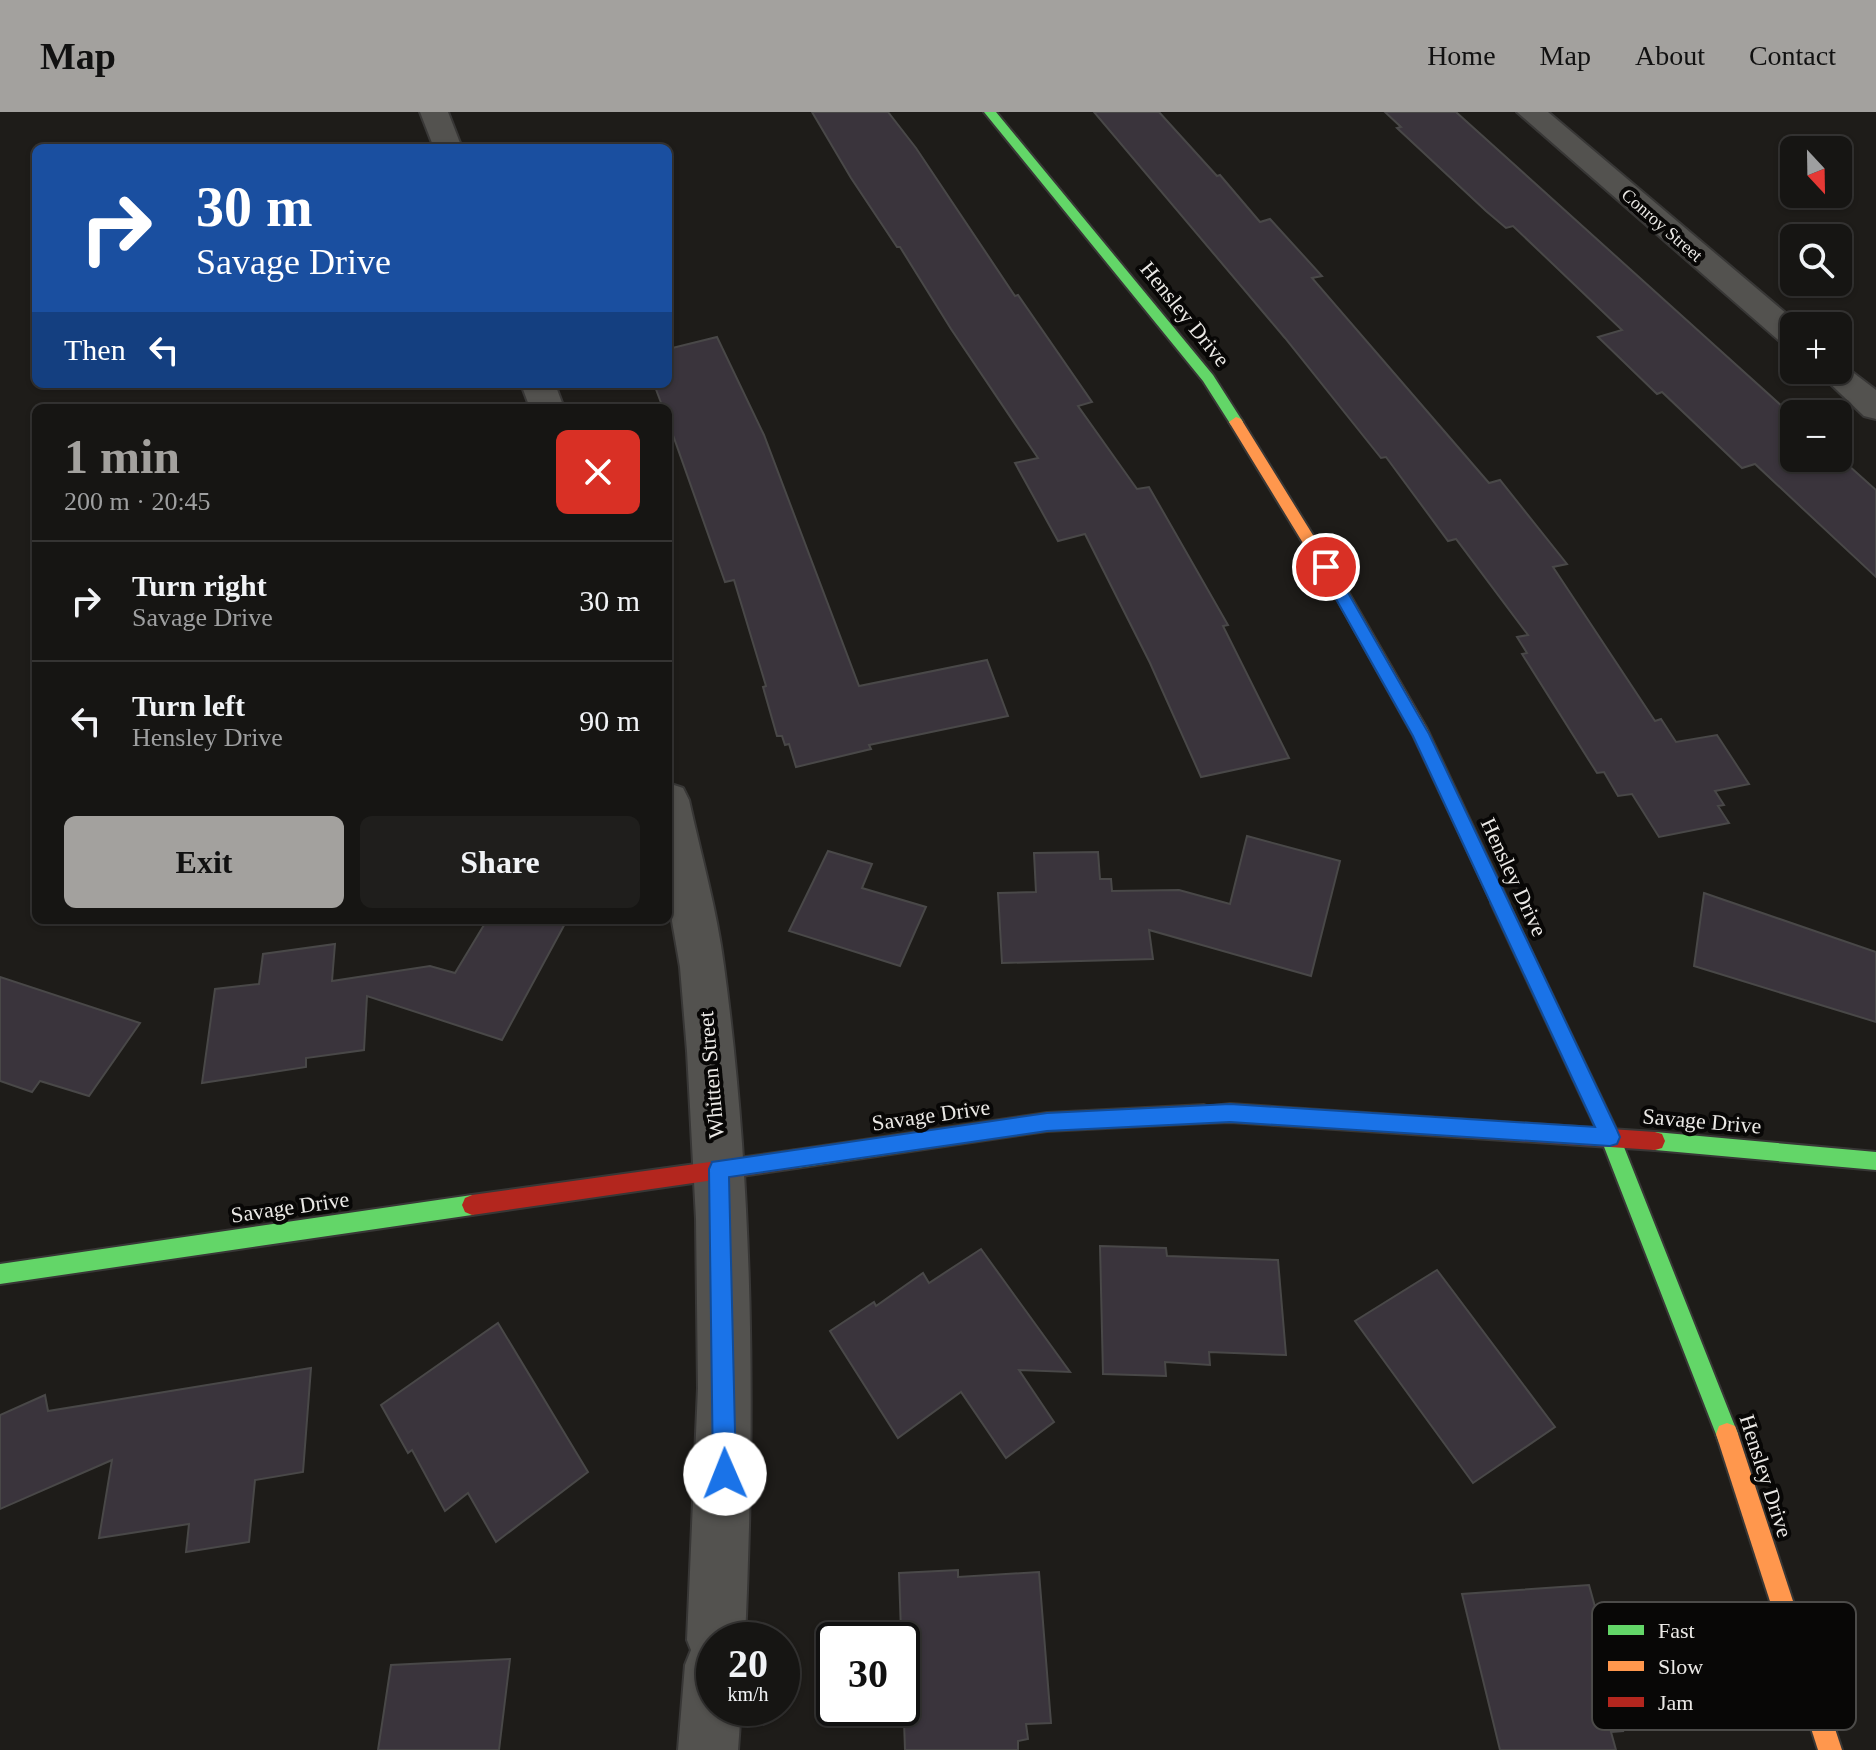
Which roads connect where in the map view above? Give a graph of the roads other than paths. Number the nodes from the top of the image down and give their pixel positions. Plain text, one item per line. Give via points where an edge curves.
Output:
1 (434, 112) edge
2 (990, 112) edge
3 (1531, 112) edge
4 (446, 144) edge
5 (1780, 325) edge
6 (1848, 384) edge
7 (1876, 408) edge
8 (672, 820) edge
9 (1610, 1137) junction
10 (1876, 1161) edge
11 (719, 1169) junction
12 (0, 1274) edge
13 (1782, 1602) edge
14 (717, 1622) edge
15 (710, 1726) edge
16 (1823, 1730) edge
17 (708, 1750) edge
18 (1830, 1750) edge

1 - 4 street
2 - 9 street, Hensley Drive via 1208,378 1342,594 1421,734
3 - 5 street, Conroy Street
6 - 7 street
8 - 11 street, Whitten Street via 701,964
9 - 10 street, Savage Drive
9 - 11 street, Savage Drive via 1230,1113 1047,1122
9 - 13 street, Hensley Drive via 1720,1412
11 - 12 street, Savage Drive
11 - 14 street, Whitten Street via 725,1504
15 - 17 street
16 - 18 street, Hensley Drive

